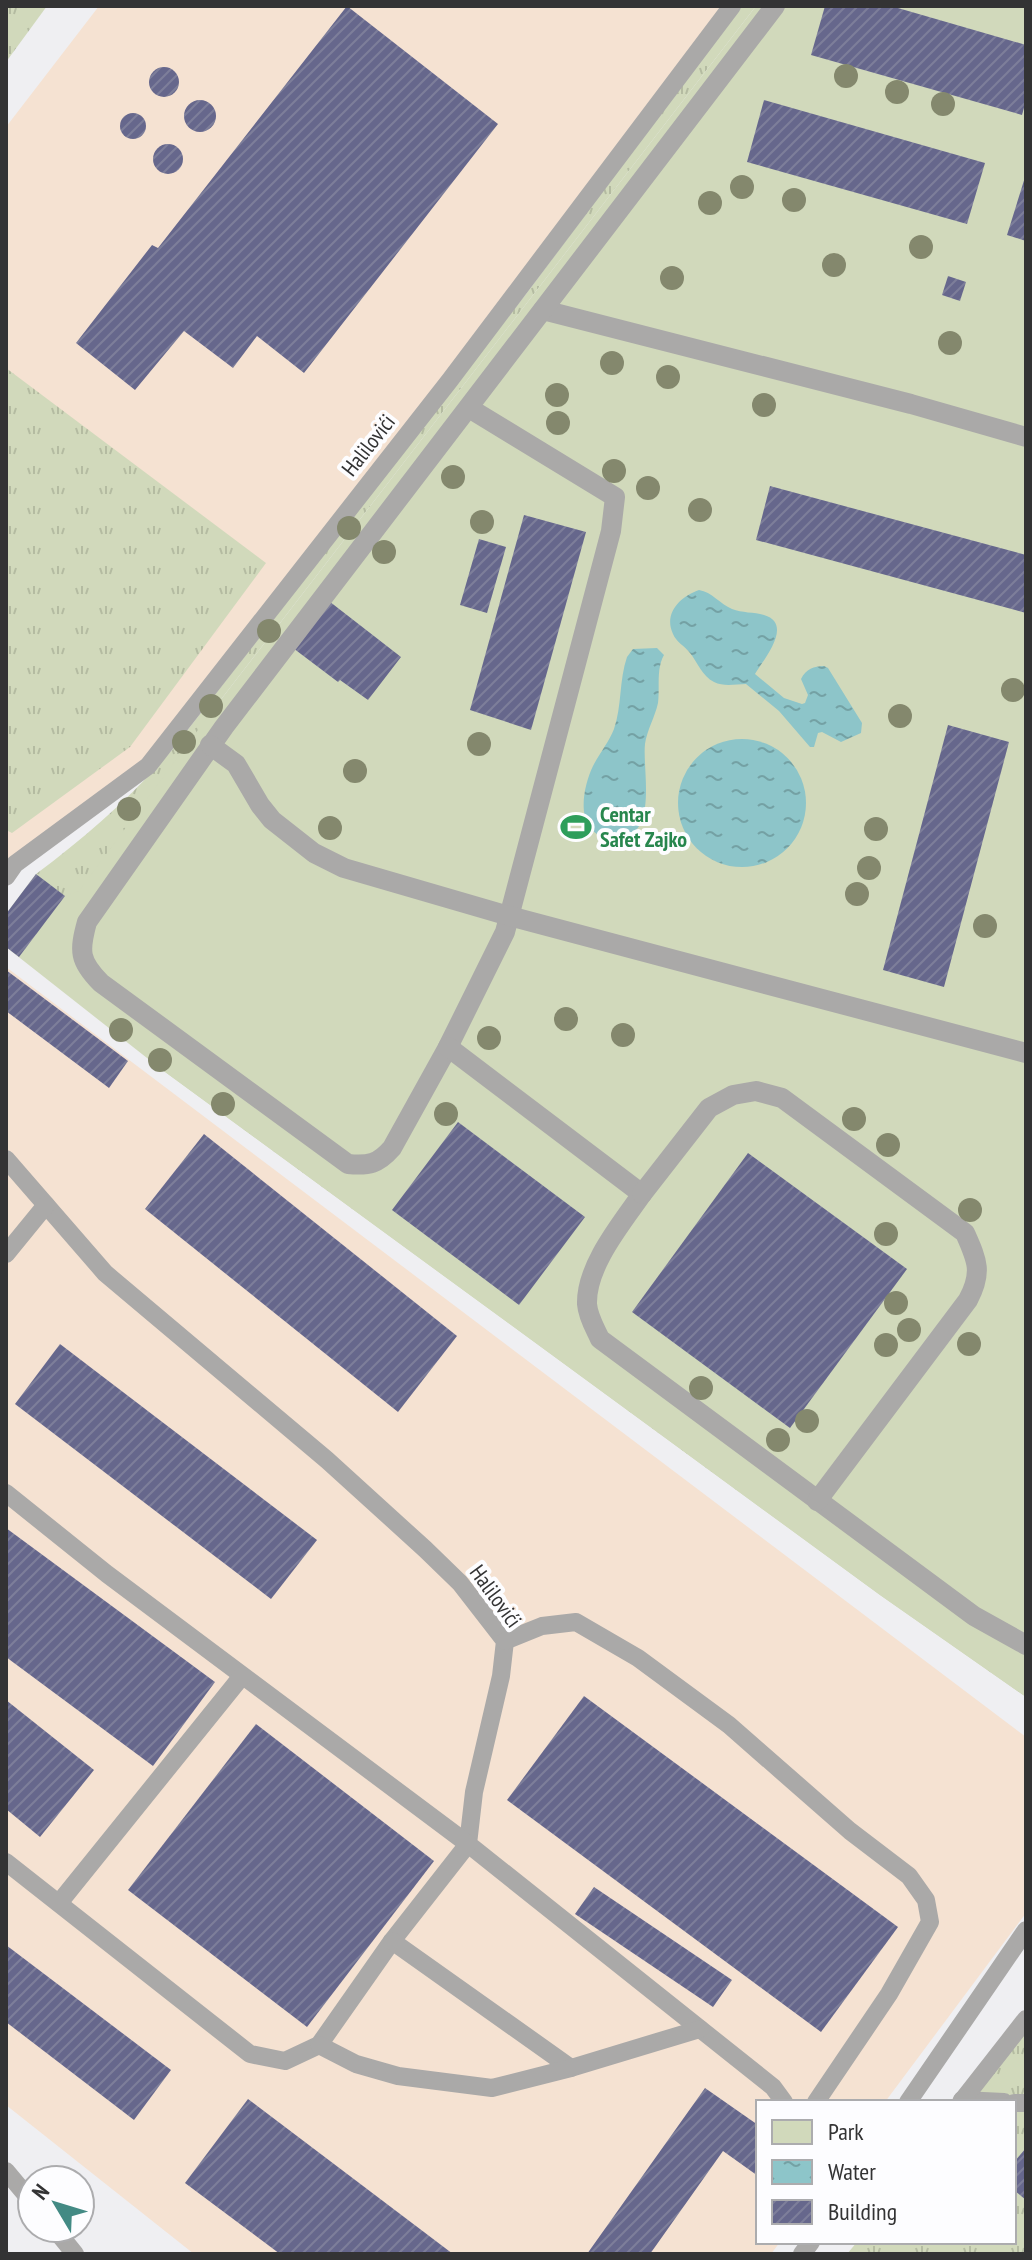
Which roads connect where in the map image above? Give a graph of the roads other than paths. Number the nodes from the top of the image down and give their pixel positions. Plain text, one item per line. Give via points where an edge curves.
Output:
1 (732, 6) edge
2 (775, 6) edge
3 (543, 310) junction
4 (469, 408) junction
5 (1026, 437) edge
6 (210, 745) junction
7 (6, 877) edge
8 (509, 916) junction
9 (448, 1047) junction
10 (1026, 1053) edge
11 (6, 1159) edge
12 (642, 1194) junction
13 (46, 1205) junction
14 (6, 1254) edge
15 (6, 1493) edge
16 (817, 1501) junction
17 (505, 1641) junction
18 (1026, 1645) edge
19 (242, 1676) junction
20 (468, 1844) junction
21 (6, 1862) edge
22 (59, 1903) junction
23 (1026, 1930) edge
24 (392, 1941) junction
25 (1026, 2019) edge
26 (700, 2029) junction
27 (319, 2045) junction
28 (571, 2068) junction
29 (783, 2100) edge
30 (817, 2100) edge
31 (909, 2100) edge
32 (963, 2100) edge

1 - 7 lane, Halilovići via 148,766 15,864
2 - 3 street
3 - 4 street
3 - 5 street
4 - 6 street
4 - 8 street via 615,497 611,531
6 - 8 street via 236,764 272,820 314,853 344,868
6 - 9 street via 87,922 81,942 88,970 348,1164 381,1161
8 - 9 street
8 - 10 street
9 - 12 street
11 - 13 lane, Halilovići
12 - 16 street via 610,1239 591,1279 587,1304 600,1339
12 - 16 street via 709,1108 733,1095 756,1091 782,1098 965,1233 977,1259 978,1282
13 - 14 lane
13 - 17 lane, Halilovići via 105,1273 425,1549 460,1583
15 - 19 lane
16 - 18 street via 974,1616
17 - 20 lane, Halilovići
17 - 30 lane via 542,1626 576,1622 638,1658 729,1725 909,1876 926,1900 930,1922
19 - 20 lane
19 - 22 lane
20 - 24 lane
20 - 26 lane
21 - 22 lane
22 - 27 lane via 250,2054 285,2061
23 - 31 lane
24 - 27 lane
24 - 28 lane
25 - 32 lane
26 - 28 lane
26 - 29 lane
27 - 28 lane via 356,2064 398,2076 492,2088

